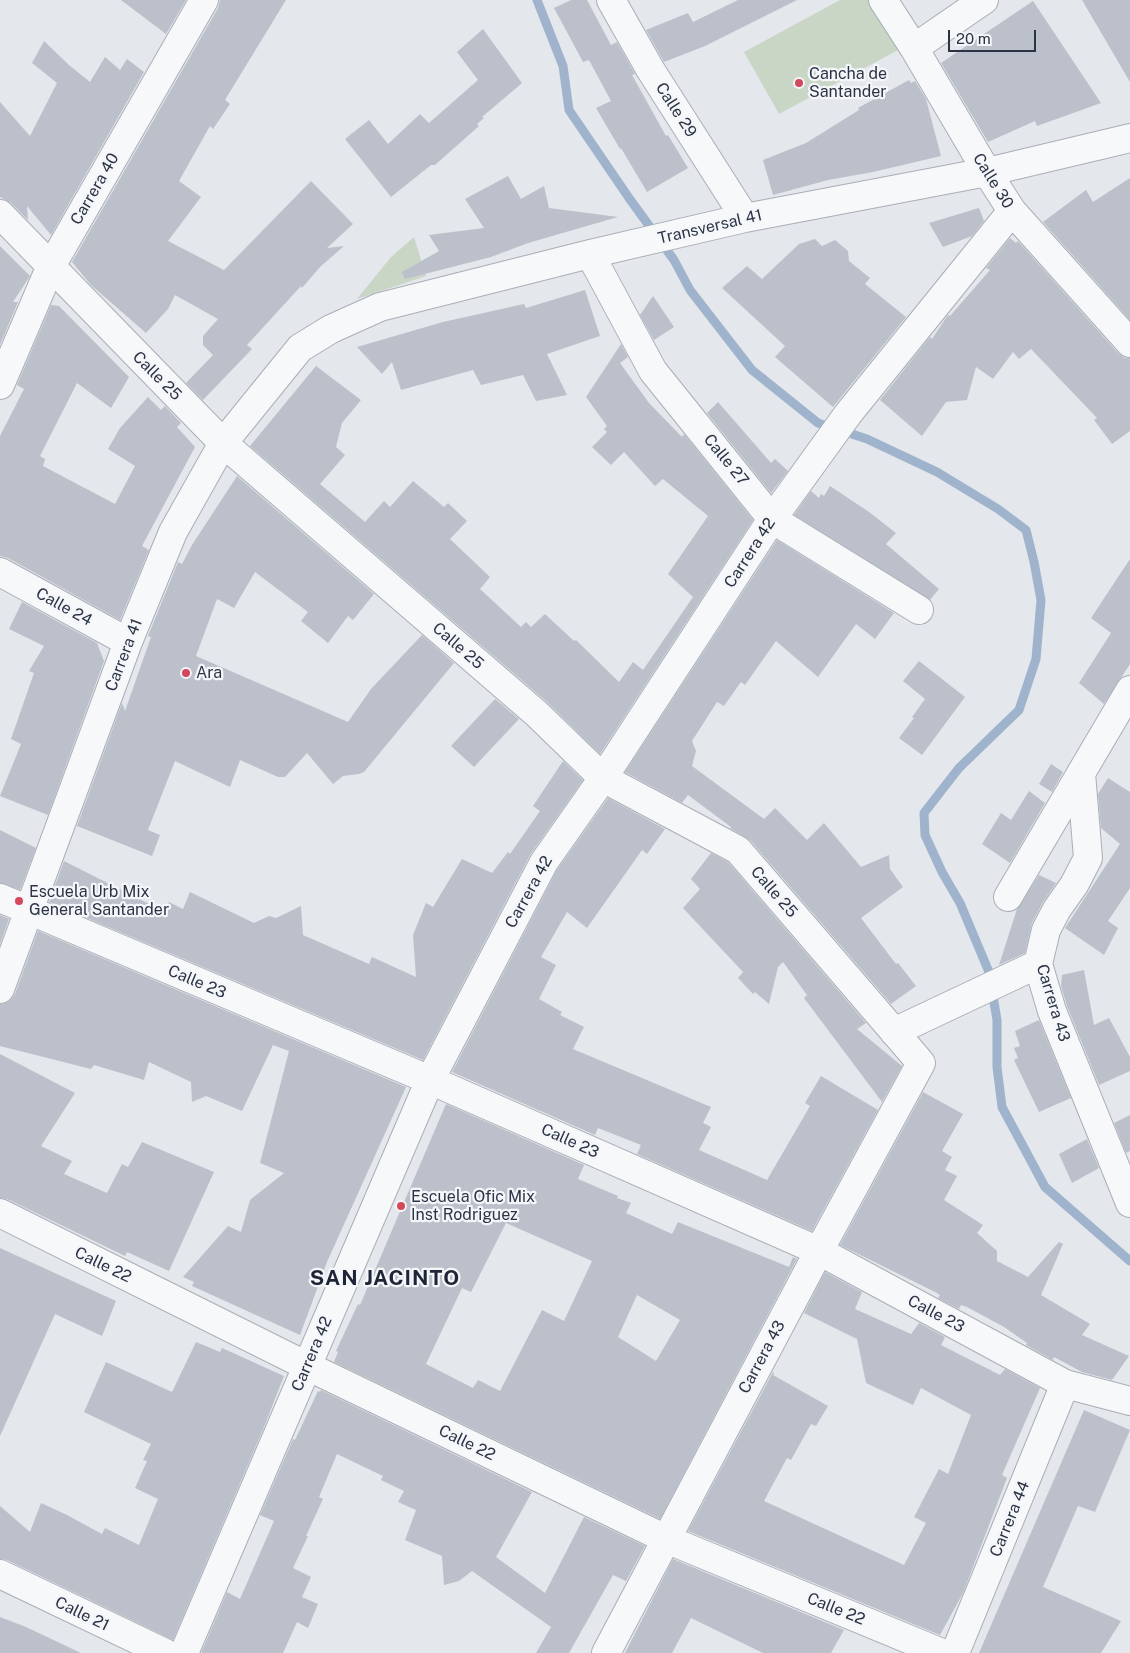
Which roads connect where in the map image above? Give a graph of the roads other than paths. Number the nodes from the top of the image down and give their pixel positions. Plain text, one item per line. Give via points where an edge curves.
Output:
1 (204, 0) edge
2 (611, 0) edge
3 (883, 0) edge
4 (984, 0) edge
5 (914, 48) junction
6 (1130, 138) edge
7 (987, 172) junction
8 (1012, 211) junction
9 (0, 214) edge
10 (745, 218) junction
11 (590, 254) junction
12 (50, 268) junction
13 (1130, 343) edge
14 (300, 348) joint
15 (0, 385) edge
16 (223, 443) junction
17 (772, 519) junction
18 (0, 572) edge
19 (919, 610) dead end
20 (128, 642) junction
21 (1130, 690) edge
22 (1081, 773) junction
23 (603, 778) junction
24 (0, 898) edge
25 (1008, 898) dead end
26 (28, 911) junction
27 (1038, 964) junction
28 (0, 989) edge
29 (894, 1032) junction
30 (921, 1063) joint
31 (430, 1080) junction
32 (1130, 1203) edge
33 (0, 1213) edge
34 (819, 1251) junction
35 (307, 1366) junction
36 (1065, 1384) junction
37 (1129, 1401) edge
38 (666, 1539) junction
39 (0, 1574) edge
40 (164, 1653) edge
41 (184, 1653) edge
42 (606, 1653) edge
43 (942, 1653) edge
44 (955, 1653) edge

1 - 12 street, Carrera 40
2 - 10 street, Calle 29 via 650,69
3 - 5 street, Calle 30
4 - 5 street
5 - 7 street, Calle 30
6 - 7 street, Transversal 41
7 - 8 street, Calle 30
7 - 10 street, Transversal 41
8 - 13 street, Calle 30
8 - 17 street, Carrera 42 via 848,414
9 - 12 street, Calle 25
10 - 11 street, Transversal 41
11 - 14 street, Transversal 41 via 380,307 331,329
11 - 17 street, Calle 27 via 654,371
12 - 15 street, Carrera 40
12 - 16 street, Calle 25
14 - 16 street, Carrera 41
16 - 20 street, Carrera 41 via 173,532
16 - 23 street, Calle 25 via 537,714
17 - 19 street, Calle 27
17 - 23 street, Carrera 42
18 - 20 street, Calle 24
20 - 26 street, Carrera 41
21 - 22 street
22 - 25 street
22 - 27 street, Carrera 43 via 1088,858 1046,930
23 - 29 street, Calle 25 via 738,850
23 - 31 street, Carrera 42 via 544,862
24 - 26 street, Calle 23
26 - 28 street, Carrera 41
26 - 31 street, Calle 23
27 - 29 street
27 - 32 street, Carrera 43 via 1052,1011
29 - 30 street, Calle 25
30 - 34 street, Carrera 43
31 - 34 street, Calle 23
31 - 35 street, Carrera 42
33 - 35 street, Calle 22
34 - 36 street, Calle 23
34 - 38 street, Carrera 43
35 - 38 street, Calle 22
35 - 41 street, Carrera 42
36 - 37 street, Calle 23
36 - 44 street, Carrera 44
38 - 42 street, Carrera 43
38 - 43 street, Calle 22
39 - 40 street, Calle 21

